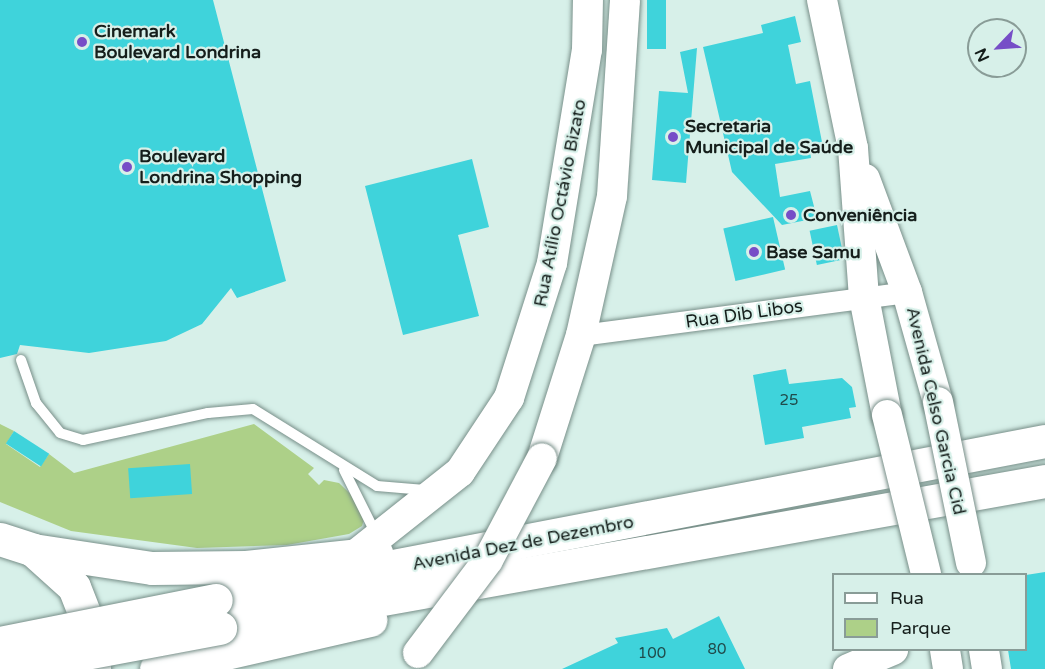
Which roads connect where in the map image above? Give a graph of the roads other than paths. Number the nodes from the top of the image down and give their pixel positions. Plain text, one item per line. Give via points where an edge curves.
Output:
1 (588, 0) edge
2 (625, 0) edge
3 (822, 0) edge
4 (853, 148) junction
5 (907, 292) junction
6 (864, 297) junction
7 (581, 335) junction
8 (21, 360) dead end
9 (880, 380) junction
10 (935, 391) junction
11 (1045, 441) edge
12 (338, 463) junction
13 (1045, 481) edge
14 (438, 490) junction
15 (0, 539) edge
16 (369, 546) junction
17 (33, 550) junction
18 (443, 560) junction
19 (972, 569) edge
20 (926, 573) edge
21 (467, 584) junction
22 (218, 614) junction
23 (0, 643) edge
24 (891, 651) edge
25 (945, 651) edge
26 (984, 651) edge
27 (412, 661) edge
28 (0, 669) edge
29 (94, 669) edge
30 (156, 669) edge
31 (848, 669) edge
32 (948, 669) edge
33 (987, 669) edge

1 - 14 street, Rua Atílio Octávio Bizato via 587,50 545,298 494,429 460,472
2 - 7 street via 612,196
3 - 4 street, Avenida Celso Garcia Cid
4 - 5 street, Avenida Celso Garcia Cid
4 - 6 street, Avenida Celso Garcia Cid
5 - 6 street, Rua Dib Libos
5 - 10 street, Avenida Celso Garcia Cid
6 - 7 street, Rua Dib Libos
6 - 9 street, Avenida Celso Garcia Cid
7 - 27 street, bridge via 542,459 488,560
8 - 12 lane via 36,403 60,433 82,440 208,413 253,409
9 - 10 street via 895,366 915,367
9 - 20 street, Avenida Celso Garcia Cid, bridge
10 - 19 street, Avenida Celso Garcia Cid, bridge
11 - 18 main road, Avenida Dez de Dezembro
12 - 14 lane via 377,486
12 - 16 lane via 357,489
13 - 21 main road, Avenida Dez de Dezembro
14 - 16 street, Rua Atílio Octávio Bizato
15 - 17 main road
16 - 17 main road via 246,567 152,568
16 - 18 main road
17 - 29 main road via 62,573 87,611
18 - 22 main road, Avenida Dez de Dezembro
21 - 22 main road, Avenida Dez de Dezembro
21 - 30 main road via 415,607 320,635
22 - 23 main road, Avenida Dez de Dezembro, bridge
22 - 28 main road, Avenida Dez de Dezembro, bridge
24 - 31 street
25 - 32 street
26 - 33 street

